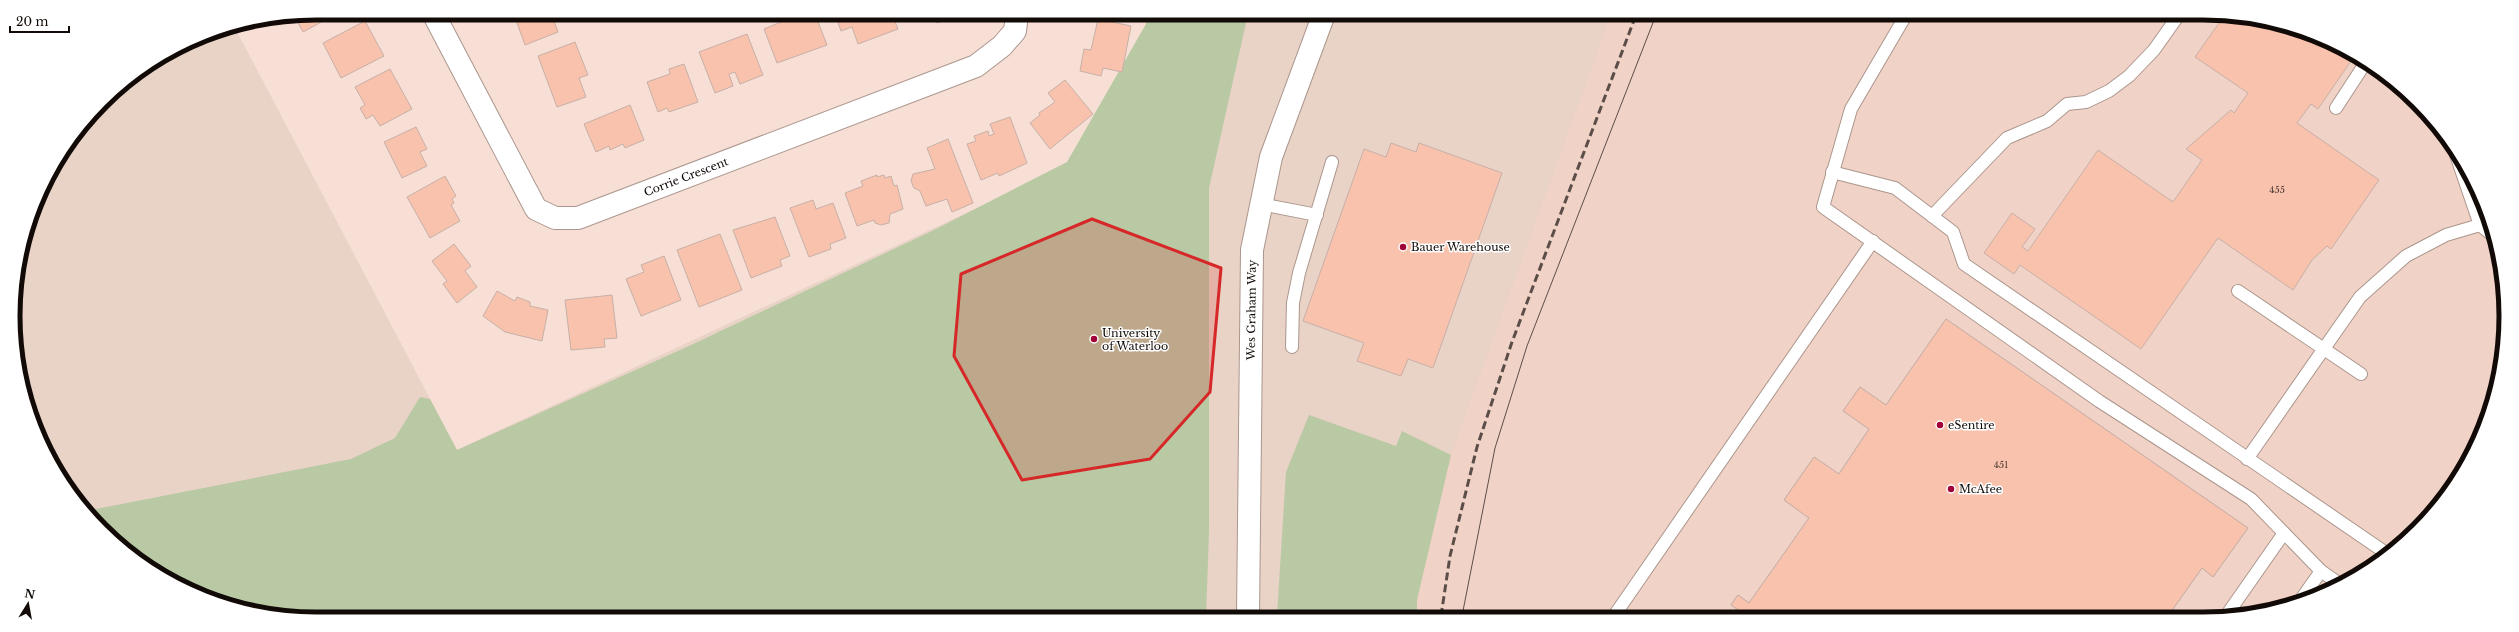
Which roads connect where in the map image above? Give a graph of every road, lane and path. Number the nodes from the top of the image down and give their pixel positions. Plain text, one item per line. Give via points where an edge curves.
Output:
1 (437, 20) edge
2 (1016, 20) edge
3 (1322, 20) edge
4 (1903, 20) edge
5 (2175, 20) edge
6 (2363, 67) edge
7 (2336, 108) dead end
8 (1332, 162) dead end
9 (1832, 172) junction
10 (2463, 176) edge
11 (1261, 204) junction
12 (1316, 216) junction
13 (1932, 216) junction
14 (2480, 225) junction
15 (2486, 230) edge
16 (1873, 241) junction
17 (2238, 291) dead end
18 (1292, 347) dead end
19 (2324, 348) junction
20 (2361, 374) dead end
21 (2247, 459) junction
22 (2284, 533) junction
23 (2383, 551) edge
24 (2321, 571) junction
25 (2335, 581) edge
26 (2305, 593) edge
27 (2230, 610) edge
28 (1248, 612) edge
29 (1617, 612) edge

1 - 2 street, Corrie Crescent via 536,209 555,218 578,218 976,66 1002,46 1015,31
3 - 11 street, Wes Graham Way via 1271,157
4 - 9 lane via 1851,109
5 - 13 lane via 2154,50 2130,76 2110,91 2086,102 2067,104 2047,121 2007,138
6 - 7 lane
8 - 12 lane
9 - 13 lane via 1895,188
9 - 16 lane via 1823,207
10 - 14 lane
11 - 12 lane
11 - 28 street, Wes Graham Way via 1252,250
12 - 18 lane via 1293,303
13 - 21 lane via 1953,232 1964,264
14 - 15 lane
14 - 19 lane via 2446,235 2406,256 2360,297
16 - 22 lane via 2099,401 2251,499
16 - 29 lane
17 - 19 lane
19 - 20 lane
19 - 21 lane
21 - 23 lane
22 - 24 lane
22 - 27 lane
24 - 25 lane
24 - 26 lane

